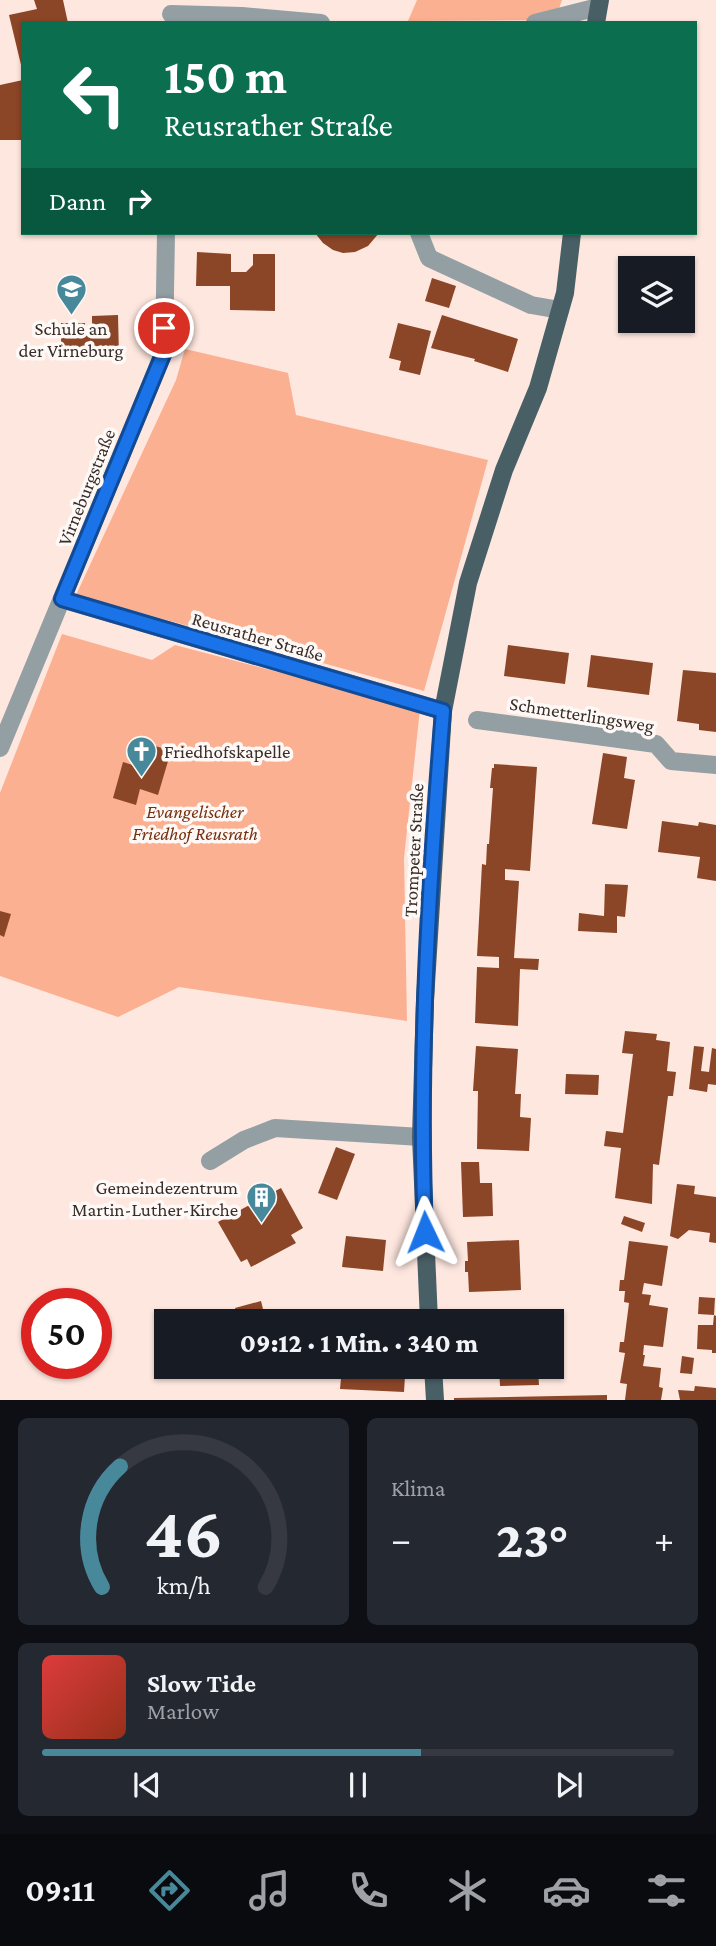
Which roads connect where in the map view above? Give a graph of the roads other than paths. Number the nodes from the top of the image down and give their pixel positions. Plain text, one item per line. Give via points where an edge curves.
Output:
1 (598, 10) edge
2 (170, 12) edge
3 (298, 21) edge
4 (545, 21) edge
5 (166, 235) edge
6 (420, 235) edge
7 (572, 235) edge
8 (560, 310) junction
9 (62, 599) junction
10 (443, 711) junction
11 (477, 720) dead end
12 (0, 748) edge
13 (716, 765) edge
14 (421, 1137) junction
15 (210, 1161) dead end
16 (428, 1309) edge
17 (434, 1379) edge
18 (435, 1400) edge

1 - 4 street
2 - 3 street
5 - 9 street, Virneburgstraße via 164,352
6 - 8 street via 429,258 531,305
7 - 8 main road, Trompeter Straße
8 - 10 main road, Trompeter Straße via 538,388 504,470 468,583
9 - 10 street, Reusrather Straße
9 - 12 street, Virneburgstraße
10 - 14 main road, Trompeter Straße
11 - 13 street, Schmetterlingsweg via 656,744 671,761
14 - 15 street via 275,1128
14 - 16 main road, Trompeter Straße
17 - 18 main road

